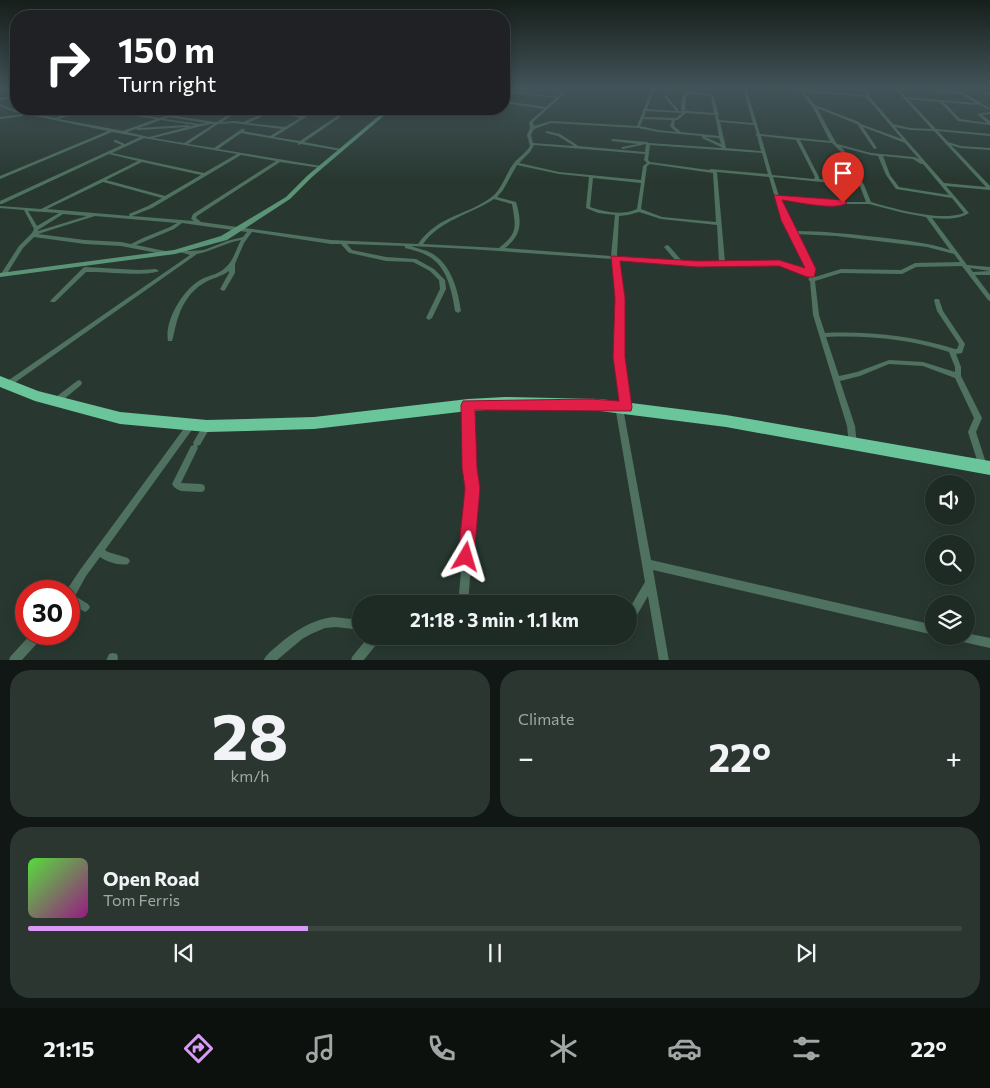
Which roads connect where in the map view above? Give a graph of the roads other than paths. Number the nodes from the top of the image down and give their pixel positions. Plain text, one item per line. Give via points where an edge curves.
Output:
1 (642, 118) edge
2 (57, 119) edge
3 (156, 119) joint
4 (187, 119) edge
5 (225, 119) joint
6 (253, 119) edge
7 (300, 119) edge
8 (335, 119) edge
9 (378, 119) edge
10 (535, 119) edge
11 (668, 119) edge
12 (674, 119) joint
13 (753, 119) edge
14 (821, 119) edge
15 (845, 119) edge
16 (887, 119) edge
17 (924, 119) edge
18 (958, 119) edge
19 (719, 121) joint
20 (213, 123) junction
21 (243, 123) junction
22 (250, 124) junction
23 (754, 124) junction
24 (892, 124) junction
25 (990, 124) edge
26 (199, 125) junction
27 (860, 125) junction
28 (640, 126) junction
29 (615, 127) junction
30 (284, 128) junction
31 (532, 128) junction
32 (113, 130) junction
33 (129, 130) junction
34 (934, 130) junction
35 (123, 132) junction
36 (241, 132) junction
37 (547, 132) dead end
38 (681, 133) junction
39 (695, 134) junction
40 (972, 134) junction
41 (757, 135) junction
42 (990, 135) edge
43 (145, 137) junction
44 (721, 137) junction
45 (270, 138) junction
46 (798, 139) junction
47 (613, 140) junction
48 (115, 141) dead end
49 (906, 142) junction
50 (948, 142) junction
51 (649, 143) junction
52 (834, 143) junction
53 (184, 144) junction
54 (299, 144) junction
55 (532, 144) junction
56 (125, 145) junction
57 (579, 148) junction
58 (723, 148) junction
59 (875, 148) dead end
60 (215, 149) junction
61 (609, 149) junction
62 (989, 149) edge
63 (341, 150) junction
64 (763, 152) junction
65 (646, 153) junction
66 (108, 154) junction
67 (241, 154) junction
68 (880, 156) junction
69 (280, 160) junction
70 (141, 161) junction
71 (518, 161) junction
72 (649, 163) junction
73 (926, 164) junction
74 (321, 167) junction
75 (710, 170) junction
76 (205, 175) junction
77 (591, 176) junction
78 (771, 177) junction
79 (0, 178) edge
80 (102, 180) junction
81 (816, 181) junction
82 (643, 182) junction
83 (944, 184) junction
84 (862, 185) junction
85 (948, 190) junction
86 (937, 194) junction
87 (493, 197) junction
88 (777, 197) junction
89 (952, 197) junction
90 (166, 198) junction
91 (0, 203) edge
92 (869, 203) junction
93 (0, 207) edge
94 (639, 210) junction
95 (26, 211) junction
96 (39, 212) junction
97 (65, 213) junction
98 (618, 214) junction
99 (96, 215) junction
100 (927, 215) junction
101 (125, 217) junction
102 (181, 222) junction
103 (204, 224) junction
104 (719, 224) junction
105 (239, 230) junction
106 (251, 231) junction
107 (34, 233) junction
108 (793, 233) junction
109 (244, 238) junction
110 (343, 243) junction
111 (399, 244) junction
112 (420, 244) junction
113 (134, 245) junction
114 (667, 247) dead end
115 (500, 249) junction
116 (182, 251) junction
117 (197, 252) junction
118 (168, 253) junction
119 (955, 253) junction
120 (614, 261) junction
121 (92, 262) junction
122 (681, 263) junction
123 (722, 263) junction
124 (232, 264) junction
125 (963, 265) junction
126 (84, 270) junction
127 (156, 271) dead end
128 (990, 271) edge
129 (2, 274) edge
130 (970, 274) junction
131 (811, 277) junction
132 (223, 289) dead end
133 (990, 298) edge
134 (937, 300) dead end
135 (53, 301) dead end
136 (458, 311) dead end
137 (429, 318) dead end
138 (822, 336) junction
139 (170, 339) dead end
140 (953, 351) junction
141 (958, 376) junction
142 (836, 379) junction
143 (4, 382) edge
144 (79, 383) dead end
145 (56, 402) junction
146 (468, 405) junction
147 (622, 407) junction
148 (191, 425) junction
149 (208, 426) junction
150 (853, 445) junction
151 (987, 468) edge
152 (201, 488) dead end
153 (100, 551) junction
154 (125, 561) dead end
155 (646, 564) junction
156 (80, 581) edge
157 (650, 583) junction
158 (464, 595) edge
159 (80, 604) edge
160 (637, 605) edge
161 (85, 607) dead end
162 (352, 624) edge
163 (925, 628) edge
164 (975, 640) edge
165 (990, 643) edge
166 (28, 645) edge
167 (368, 645) edge
168 (14, 660) edge
169 (268, 660) edge
170 (356, 660) edge
171 (664, 660) edge

1 - 28 street
2 - 32 street
3 - 26 street
3 - 33 street
4 - 20 street
5 - 20 street
5 - 21 street
6 - 21 street
7 - 30 street
8 - 54 street
9 - 63 main road
10 - 31 street via 531,122
11 - 12 street
12 - 38 street via 672,126
13 - 23 street
14 - 52 street
15 - 27 street
16 - 24 street
17 - 34 street
18 - 25 street
19 - 23 street
19 - 44 street
20 - 26 street
20 - 43 street
20 - 53 street via 208,130
21 - 22 street
22 - 30 street
22 - 36 street
23 - 41 street
24 - 34 street
24 - 49 street
26 - 33 street
27 - 49 street
27 - 59 street
28 - 29 street
28 - 38 street
29 - 31 street via 552,122
29 - 47 street
30 - 45 street
31 - 55 street via 529,135
32 - 35 street
32 - 79 street
33 - 35 street
34 - 40 street
34 - 50 street
35 - 43 street
36 - 45 street
36 - 60 street
37 - 57 street via 559,135
38 - 39 street
39 - 44 street
39 - 58 street
40 - 42 street
40 - 62 street
41 - 46 street
41 - 64 street
43 - 53 street
43 - 56 street
44 - 58 street
45 - 54 street
46 - 52 street
46 - 81 street
47 - 51 street
47 - 61 street
48 - 56 street
49 - 73 street
50 - 62 street via 960,147
50 - 83 street via 990,189
51 - 58 street
51 - 61 street
51 - 65 street
52 - 68 street
52 - 84 street via 842,150
53 - 60 street
54 - 63 street
55 - 57 street
55 - 71 street
56 - 66 street
57 - 61 street
58 - 64 street
60 - 67 street
61 - 65 street
63 - 74 main road
64 - 78 street
65 - 72 street
66 - 70 street
66 - 91 street
67 - 69 street
67 - 76 street
68 - 73 street via 914,158
68 - 86 street via 896,186
69 - 74 street
69 - 103 street via 194,215 195,221
70 - 76 street
70 - 80 street
71 - 77 street via 553,172
71 - 87 street via 504,188
72 - 75 street
72 - 82 street via 645,166
73 - 83 street
74 - 105 main road via 288,198
75 - 78 street
75 - 104 street via 715,172
76 - 90 street
77 - 82 street
77 - 98 street via 588,208
78 - 81 street
78 - 88 street
80 - 90 street
80 - 96 street
81 - 84 street
82 - 94 street
83 - 85 street
84 - 92 street
85 - 86 street
85 - 89 street
86 - 89 street
87 - 112 street via 442,224
87 - 115 street via 514,203 518,229 516,237
88 - 92 street via 826,203
88 - 108 street
89 - 100 street via 967,214 954,217
90 - 101 street
92 - 100 street
93 - 95 street
94 - 98 street
94 - 104 street via 661,218
95 - 96 street
95 - 107 street
96 - 97 street
97 - 99 street
97 - 107 street
98 - 120 street
99 - 101 street
99 - 107 street
100 - 119 street
101 - 102 street
102 - 103 street
102 - 113 street
103 - 105 street
104 - 123 street
105 - 106 street
105 - 116 main road
106 - 109 street
106 - 110 street
107 - 113 street
107 - 129 street
108 - 119 street via 912,242
108 - 131 street via 811,269
109 - 117 street
109 - 124 street
110 - 111 street
110 - 137 street via 350,251 386,259 414,260 432,270 442,280 443,289
111 - 112 street
111 - 136 street via 439,261 454,288
112 - 115 street
113 - 118 street
114 - 122 street
115 - 120 street
116 - 117 street
116 - 118 main road
117 - 143 street
118 - 121 main road
119 - 125 street
120 - 122 street
120 - 147 street via 620,298
121 - 126 street
121 - 129 main road
122 - 123 street
123 - 131 street via 784,263
124 - 132 street via 232,273
124 - 139 street via 190,292 172,322
125 - 128 street
125 - 130 street
125 - 131 street via 915,265 902,272 841,271
126 - 127 street
126 - 135 street
128 - 130 street
130 - 133 street
131 - 138 street via 813,302
134 - 140 street via 942,316 962,344 960,351
138 - 140 street via 840,333 920,342
138 - 142 street
140 - 141 street via 960,371
141 - 142 street via 923,364 889,362
141 - 151 street via 978,418 972,432
142 - 150 street
143 - 145 highway
144 - 145 street
145 - 148 highway via 120,418
146 - 147 highway via 590,404
146 - 149 highway via 314,423
146 - 158 street via 473,488
147 - 150 highway via 726,421
147 - 155 street
148 - 149 highway
148 - 153 street
149 - 152 street via 176,484
150 - 151 highway
153 - 154 street via 105,556
153 - 156 street
155 - 157 street
155 - 163 street
157 - 160 street
157 - 171 street
159 - 161 street
162 - 169 street via 321,624
164 - 165 street
166 - 168 street
167 - 170 street

